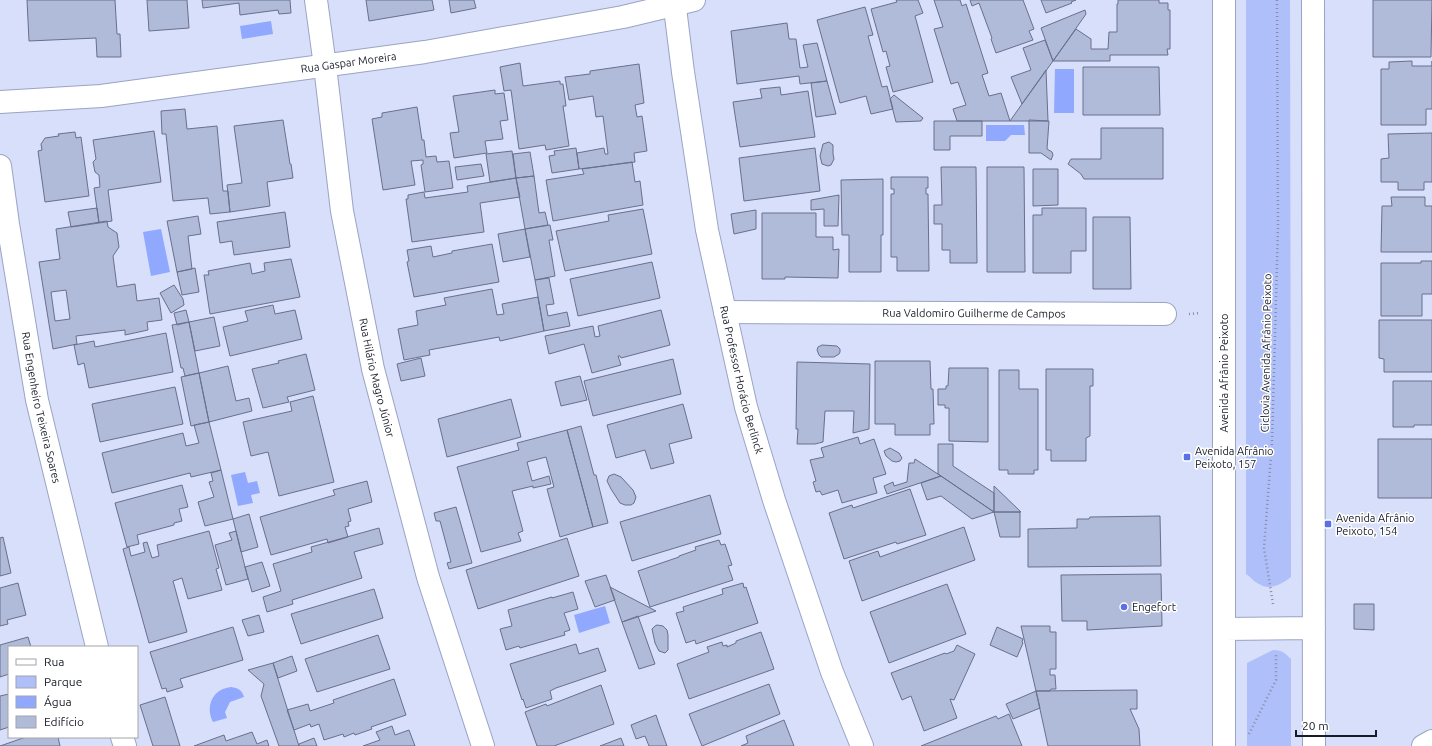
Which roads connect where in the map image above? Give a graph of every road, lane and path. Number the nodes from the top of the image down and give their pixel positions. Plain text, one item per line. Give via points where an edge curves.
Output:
1 (316, 0) edge
2 (1224, 0) edge
3 (1277, 0) edge
4 (1313, 0) edge
5 (681, 2) edge
6 (325, 66) junction
7 (0, 102) edge
8 (0, 166) edge
9 (725, 312) junction
10 (1224, 312) junction
11 (1165, 314) joint
12 (1314, 628) junction
13 (1224, 629) junction
14 (1277, 629) junction
15 (96, 646) edge
16 (1249, 736) dead end
17 (1432, 741) edge
18 (483, 746) edge
19 (862, 746) edge
20 (1224, 746) edge
21 (1314, 746) edge
22 (1423, 746) edge

1 - 6 street, Rua Hilário Magro Júnior
2 - 10 street, Avenida Afrânio Peixoto
3 - 14 path, Ciclovia Avenida Afrânio Peixoto via 1278,227 1272,442 1264,548
4 - 12 street
5 - 6 street, Rua Gaspar Moreira via 623,17
5 - 9 street, Rua Professor Horácio Berlinck via 683,72 707,230
6 - 7 street, Rua Gaspar Moreira via 101,96
6 - 18 street, Rua Hilário Magro Júnior via 342,211 373,369 428,577
8 - 15 street, Rua Engenheiro Teixeira Soares via 37,400
9 - 11 street, Rua Valdomiro Guilherme de Campos
9 - 19 street, Rua Professor Horácio Berlinck via 746,407 774,500 832,672
10 - 11 path
10 - 13 street, Avenida Afrânio Peixoto
12 - 14 street
12 - 21 street
13 - 14 street
13 - 20 street, Avenida Afrânio Peixoto
14 - 16 path, Ciclovia Avenida Afrânio Peixoto via 1276,680
17 - 22 street

